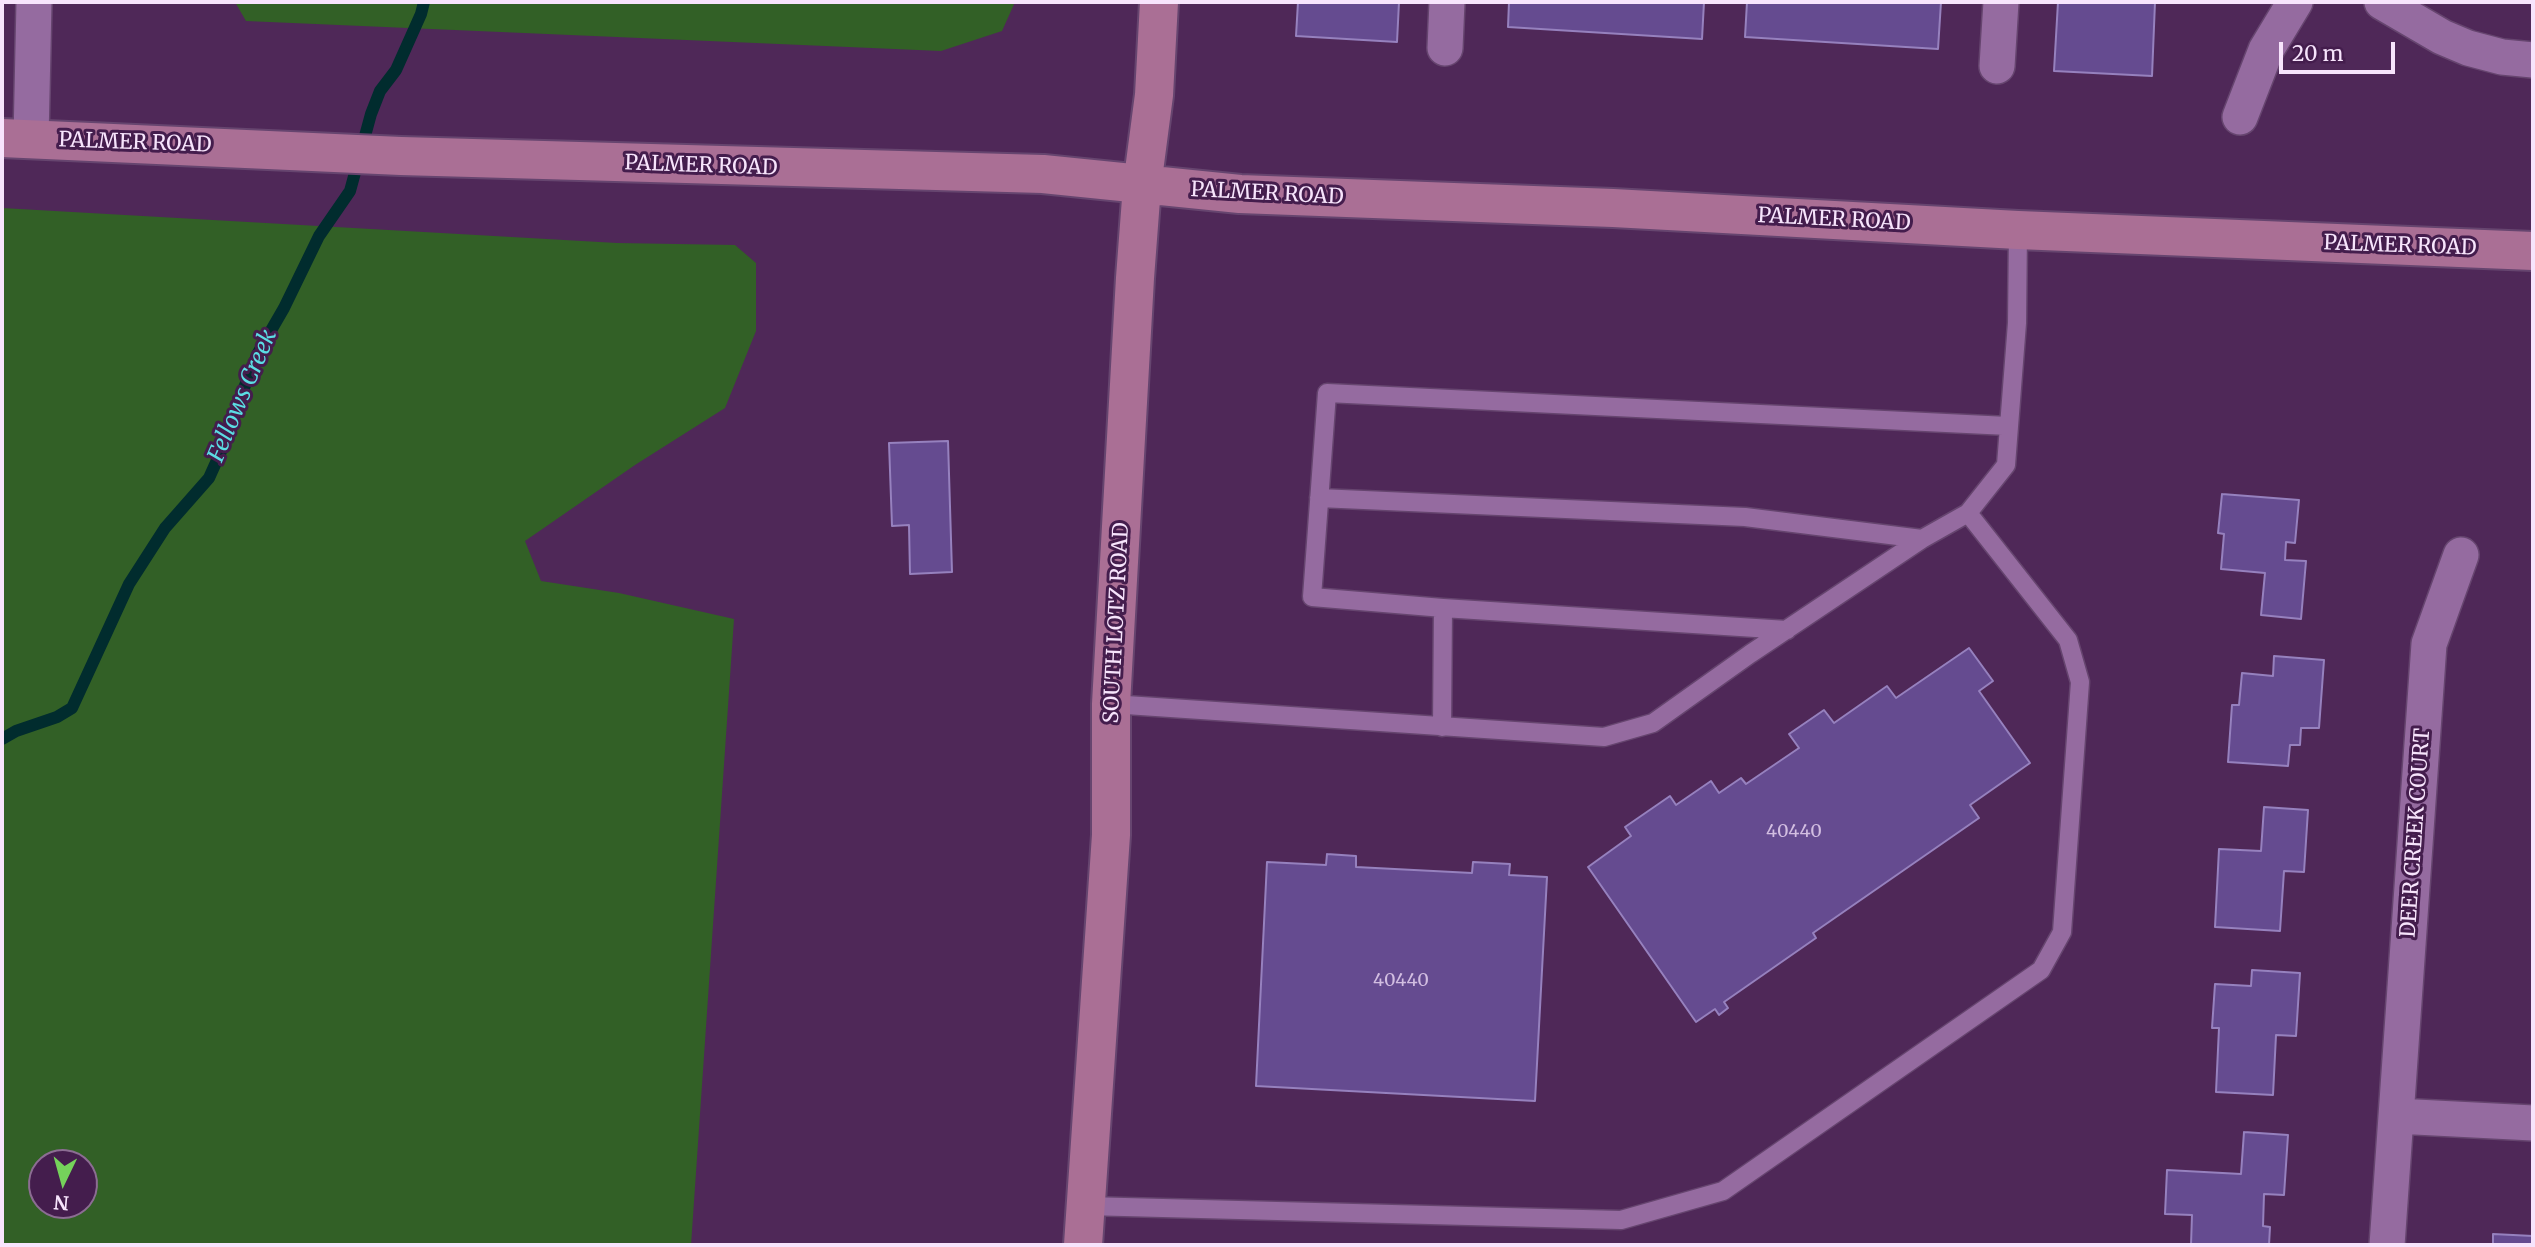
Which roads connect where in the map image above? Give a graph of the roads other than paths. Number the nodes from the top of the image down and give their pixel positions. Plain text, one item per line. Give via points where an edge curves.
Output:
1 (34, 2) edge
2 (1159, 2) edge
3 (1447, 2) edge
4 (2001, 2) edge
5 (2295, 2) edge
6 (2382, 2) edge
7 (1445, 48) dead end
8 (2533, 60) edge
9 (1997, 66) dead end
10 (2240, 117) dead end
11 (17, 138) edge
12 (1142, 186) junction
13 (2018, 230) junction
14 (2533, 251) edge
15 (2008, 426) junction
16 (1319, 498) junction
17 (1968, 513) junction
18 (1922, 539) junction
19 (2461, 555) dead end
20 (1443, 608) junction
21 (1787, 630) junction
22 (1111, 704) junction
23 (1442, 727) junction
24 (2396, 1116) junction
25 (2533, 1123) edge
26 (1086, 1206) junction
27 (1083, 1245) edge
28 (2387, 1245) edge

1 - 11 street
2 - 12 street, SOUTH LOTZ ROAD via 1154,95
3 - 7 street
4 - 9 street
5 - 10 street via 2266,50
6 - 8 street via 2468,48
11 - 12 street, PALMER ROAD via 401,156 1043,174
12 - 13 street, PALMER ROAD
12 - 22 street, SOUTH LOTZ ROAD
13 - 14 street, PALMER ROAD
13 - 15 lane via 2017,323
15 - 16 lane via 1327,393
15 - 17 lane via 2006,465
16 - 18 lane via 1745,517
16 - 20 lane via 1312,597
17 - 18 lane
17 - 26 lane via 2068,640 2080,682 2062,932 2041,970 1723,1191 1621,1220
18 - 21 lane
19 - 24 street, DEER CREEK COURT via 2429,644
20 - 21 lane
20 - 23 lane
21 - 23 lane via 1653,723 1604,737
22 - 23 lane
22 - 26 street, SOUTH LOTZ ROAD via 1111,835
24 - 25 street
24 - 28 street, DEER CREEK COURT
26 - 27 street, SOUTH LOTZ ROAD

